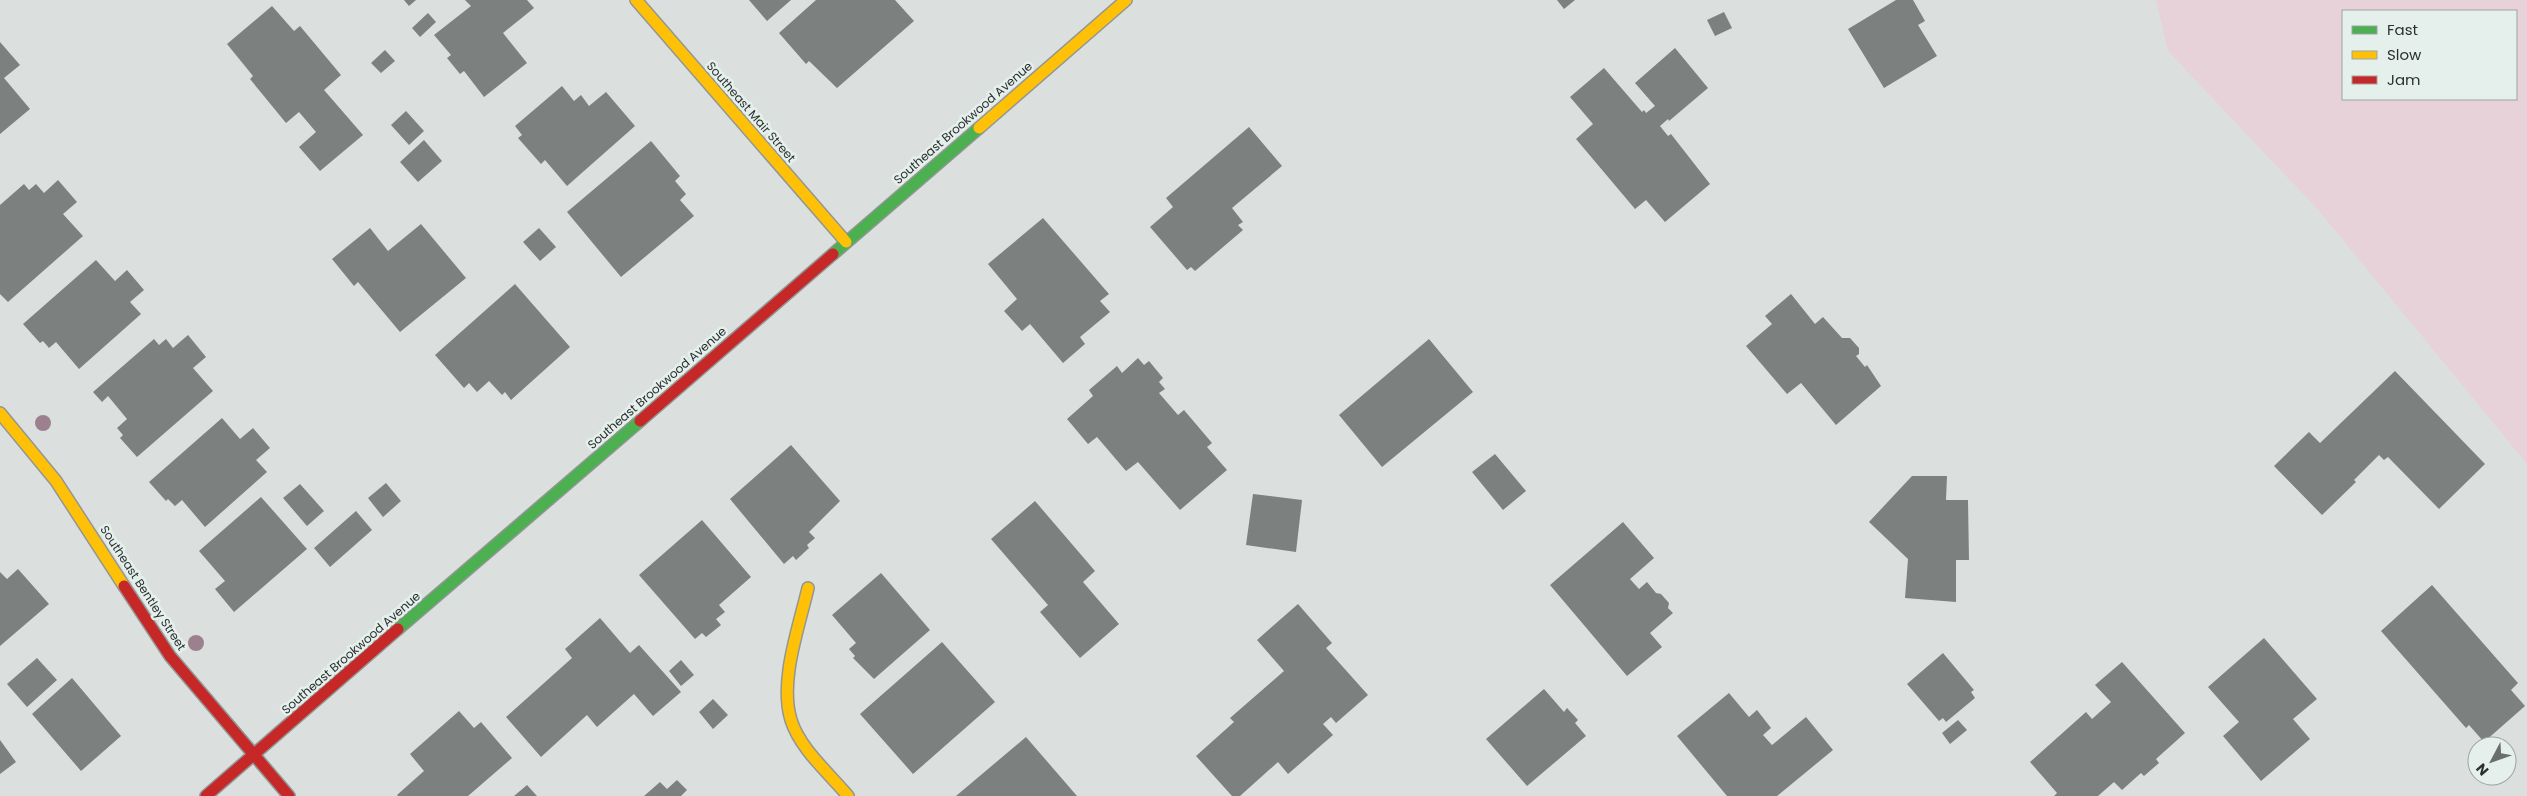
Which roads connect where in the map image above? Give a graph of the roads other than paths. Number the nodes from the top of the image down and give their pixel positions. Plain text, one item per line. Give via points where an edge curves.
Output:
1 (636, 0) edge
2 (1126, 0) edge
3 (846, 242) junction
4 (0, 413) edge
5 (808, 588) dead end
6 (253, 755) junction
7 (206, 796) edge
8 (289, 796) edge
9 (848, 796) edge

1 - 3 main road, Southeast Mair Street
2 - 3 main road, Southeast Brookwood Avenue
3 - 6 main road, Southeast Brookwood Avenue
4 - 6 main road, Southeast Bentley Street via 56,481 170,656
5 - 9 main road via 786,687 791,720 806,747
6 - 7 main road, Southeast Brookwood Avenue
6 - 8 main road, Southeast Bentley Street

